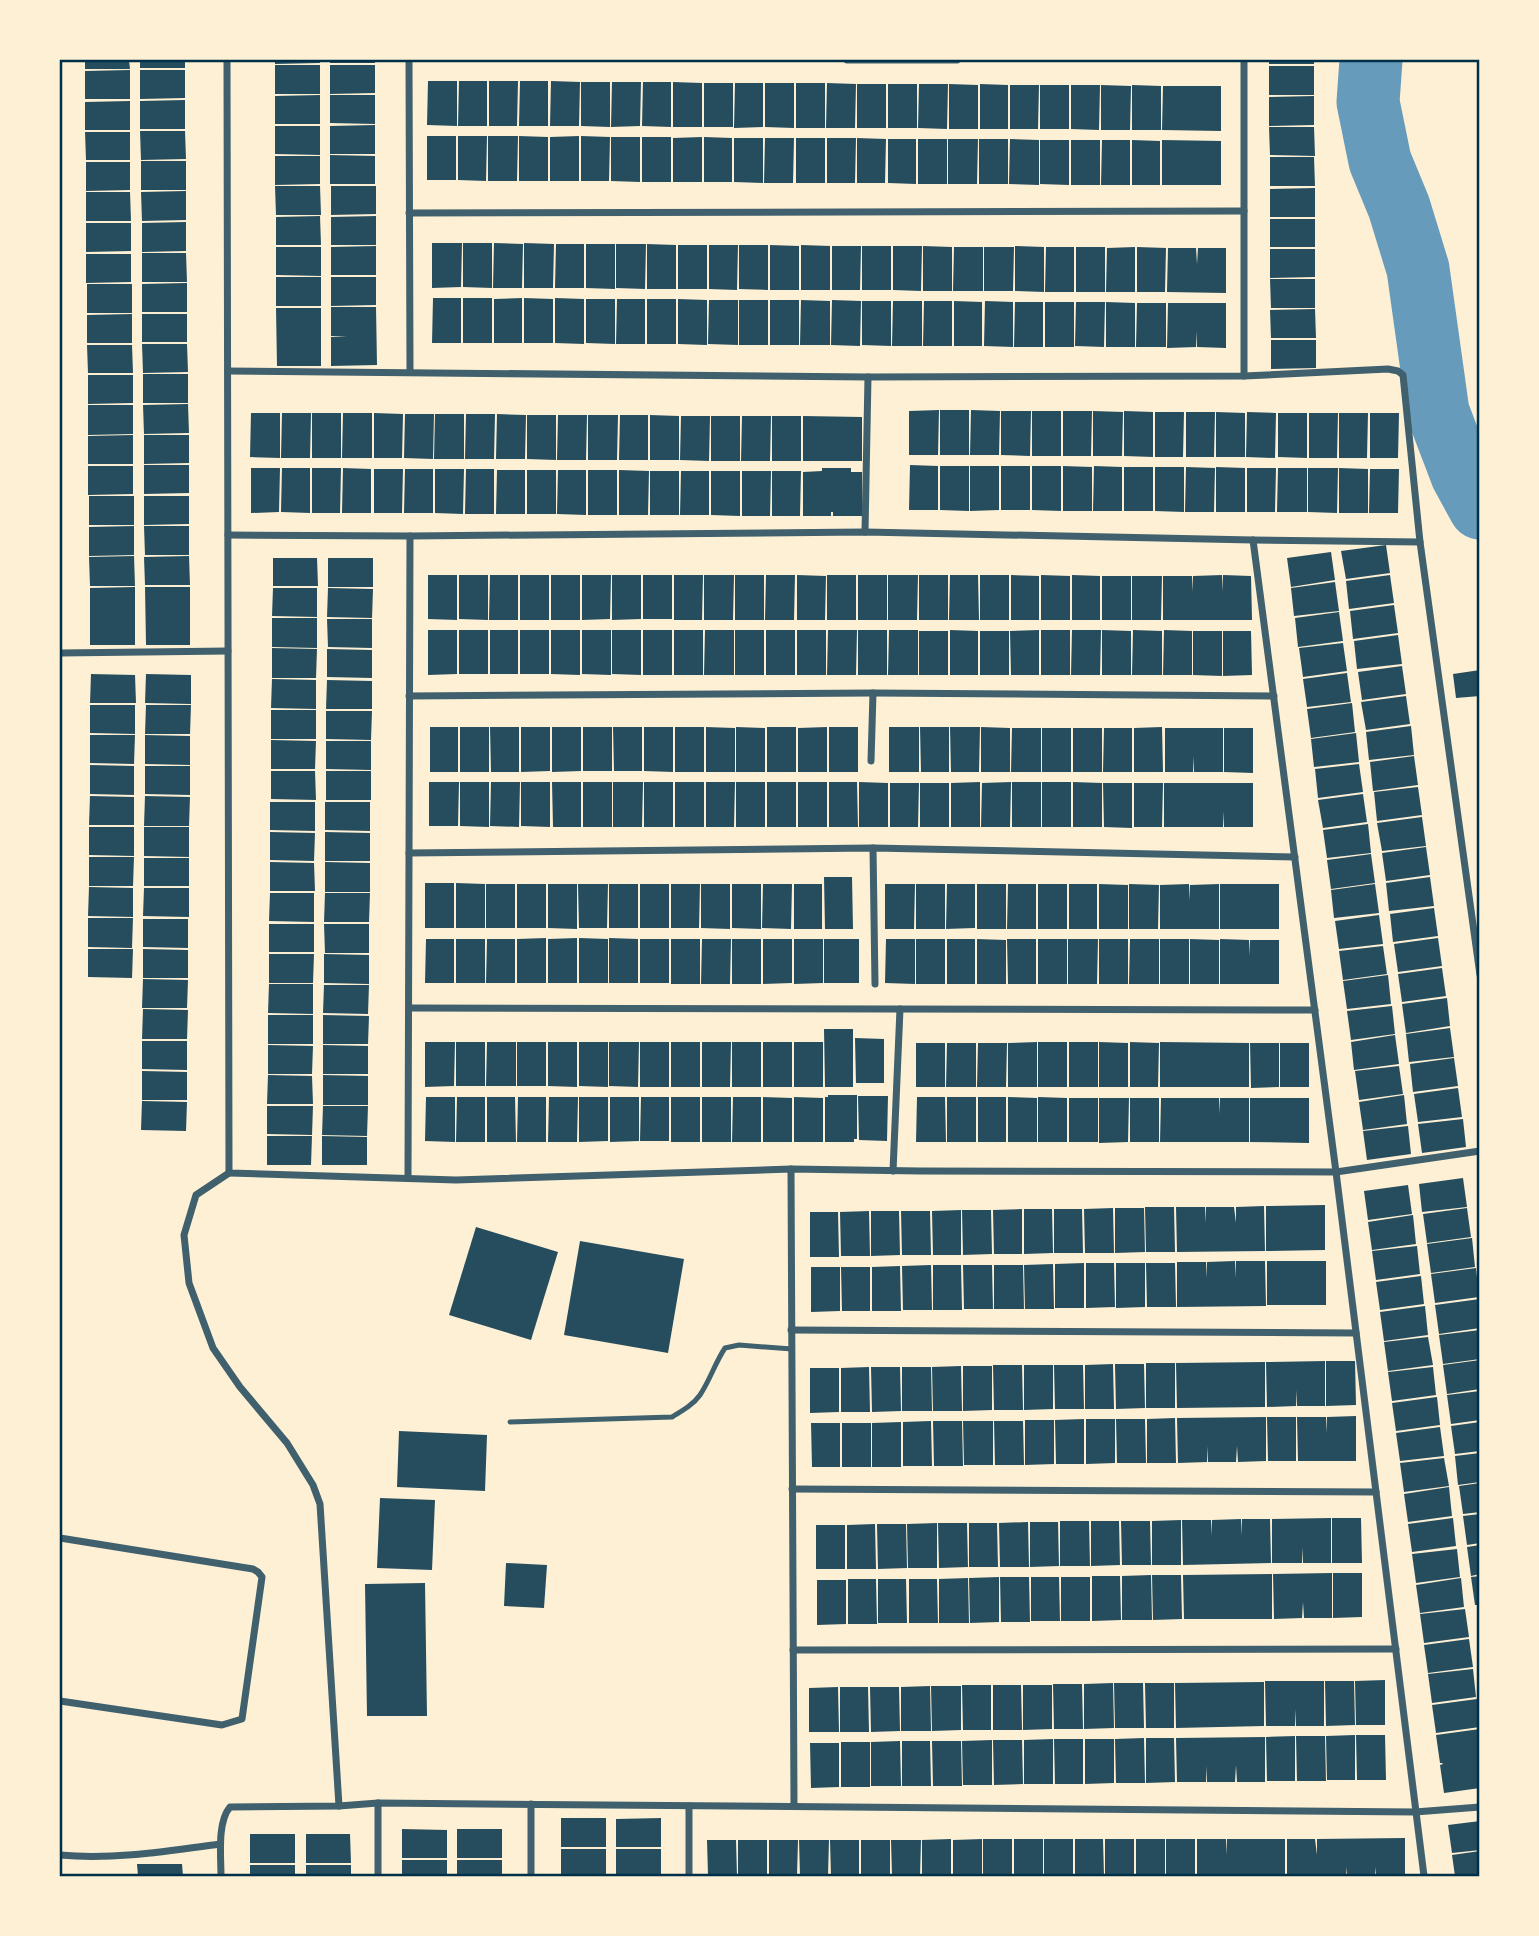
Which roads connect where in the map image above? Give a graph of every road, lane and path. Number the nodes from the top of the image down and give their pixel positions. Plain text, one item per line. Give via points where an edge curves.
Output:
1 (227, 60) edge
2 (409, 60) edge
3 (847, 60) edge
4 (957, 60) edge
5 (1244, 60) edge
6 (1244, 212) junction
7 (409, 213) junction
8 (228, 371) junction
9 (410, 372) junction
10 (1244, 376) junction
11 (868, 377) junction
12 (865, 532) junction
13 (228, 535) junction
14 (410, 536) junction
15 (1253, 541) junction
16 (1420, 542) junction
17 (228, 651) junction
18 (60, 653) edge
19 (873, 693) junction
20 (409, 696) junction
21 (1274, 696) junction
22 (871, 761) dead end
23 (873, 848) junction
24 (409, 853) junction
25 (1295, 857) junction
26 (1479, 975) edge
27 (876, 984) dead end
28 (409, 1008) junction
29 (900, 1009) junction
30 (1315, 1010) junction
31 (1479, 1151) edge
32 (791, 1168) junction
33 (893, 1171) junction
34 (1336, 1172) junction
35 (229, 1173) junction
36 (408, 1178) junction
37 (791, 1330) junction
38 (1356, 1333) junction
39 (792, 1349) junction
40 (510, 1422) dead end
41 (792, 1489) junction
42 (1376, 1492) junction
43 (60, 1538) edge
44 (1396, 1649) junction
45 (793, 1650) junction
46 (60, 1701) edge
47 (378, 1803) junction
48 (531, 1804) junction
49 (339, 1805) junction
50 (689, 1806) junction
51 (794, 1807) junction
52 (1479, 1807) edge
53 (1415, 1812) junction
54 (220, 1844) junction
55 (60, 1855) edge
56 (221, 1877) edge
57 (378, 1877) edge
58 (531, 1877) edge
59 (689, 1877) edge
60 (1424, 1877) edge

1 - 8 street
2 - 7 street
3 - 4 street
5 - 6 street
6 - 7 street
6 - 10 street
7 - 9 street
8 - 9 street
8 - 13 street
9 - 11 street
10 - 11 street
10 - 16 street via 1388,369 1403,375
11 - 12 street
12 - 14 street
12 - 15 street
13 - 14 street
13 - 17 street
14 - 20 street
15 - 16 street
15 - 21 street
16 - 26 street
17 - 18 street
17 - 35 street
19 - 20 street
19 - 21 street
19 - 22 street
20 - 24 street
21 - 25 street
23 - 24 street
23 - 25 street
23 - 27 street
24 - 28 street
25 - 30 street
28 - 29 street
28 - 36 street
29 - 30 street
29 - 33 street
30 - 34 street
31 - 34 street
32 - 33 street
32 - 36 street
32 - 37 street
33 - 34 street
34 - 38 street
35 - 36 street
35 - 49 street via 196,1195 184,1235 189,1283 213,1348 287,1443 320,1504
37 - 38 street
37 - 39 street
38 - 42 street
39 - 40 lane via 725,1348 700,1395 672,1417
39 - 41 street
41 - 42 street
41 - 45 street
42 - 44 street
43 - 46 street via 253,1569 262,1577 242,1719 222,1726
44 - 45 street
44 - 53 street
45 - 51 street
47 - 48 street
47 - 49 street
47 - 57 street
48 - 50 street
48 - 58 street
49 - 54 street via 230,1807
50 - 51 street
50 - 59 street
51 - 53 street
52 - 53 street
53 - 60 street
54 - 55 street via 157,1852
54 - 56 street

